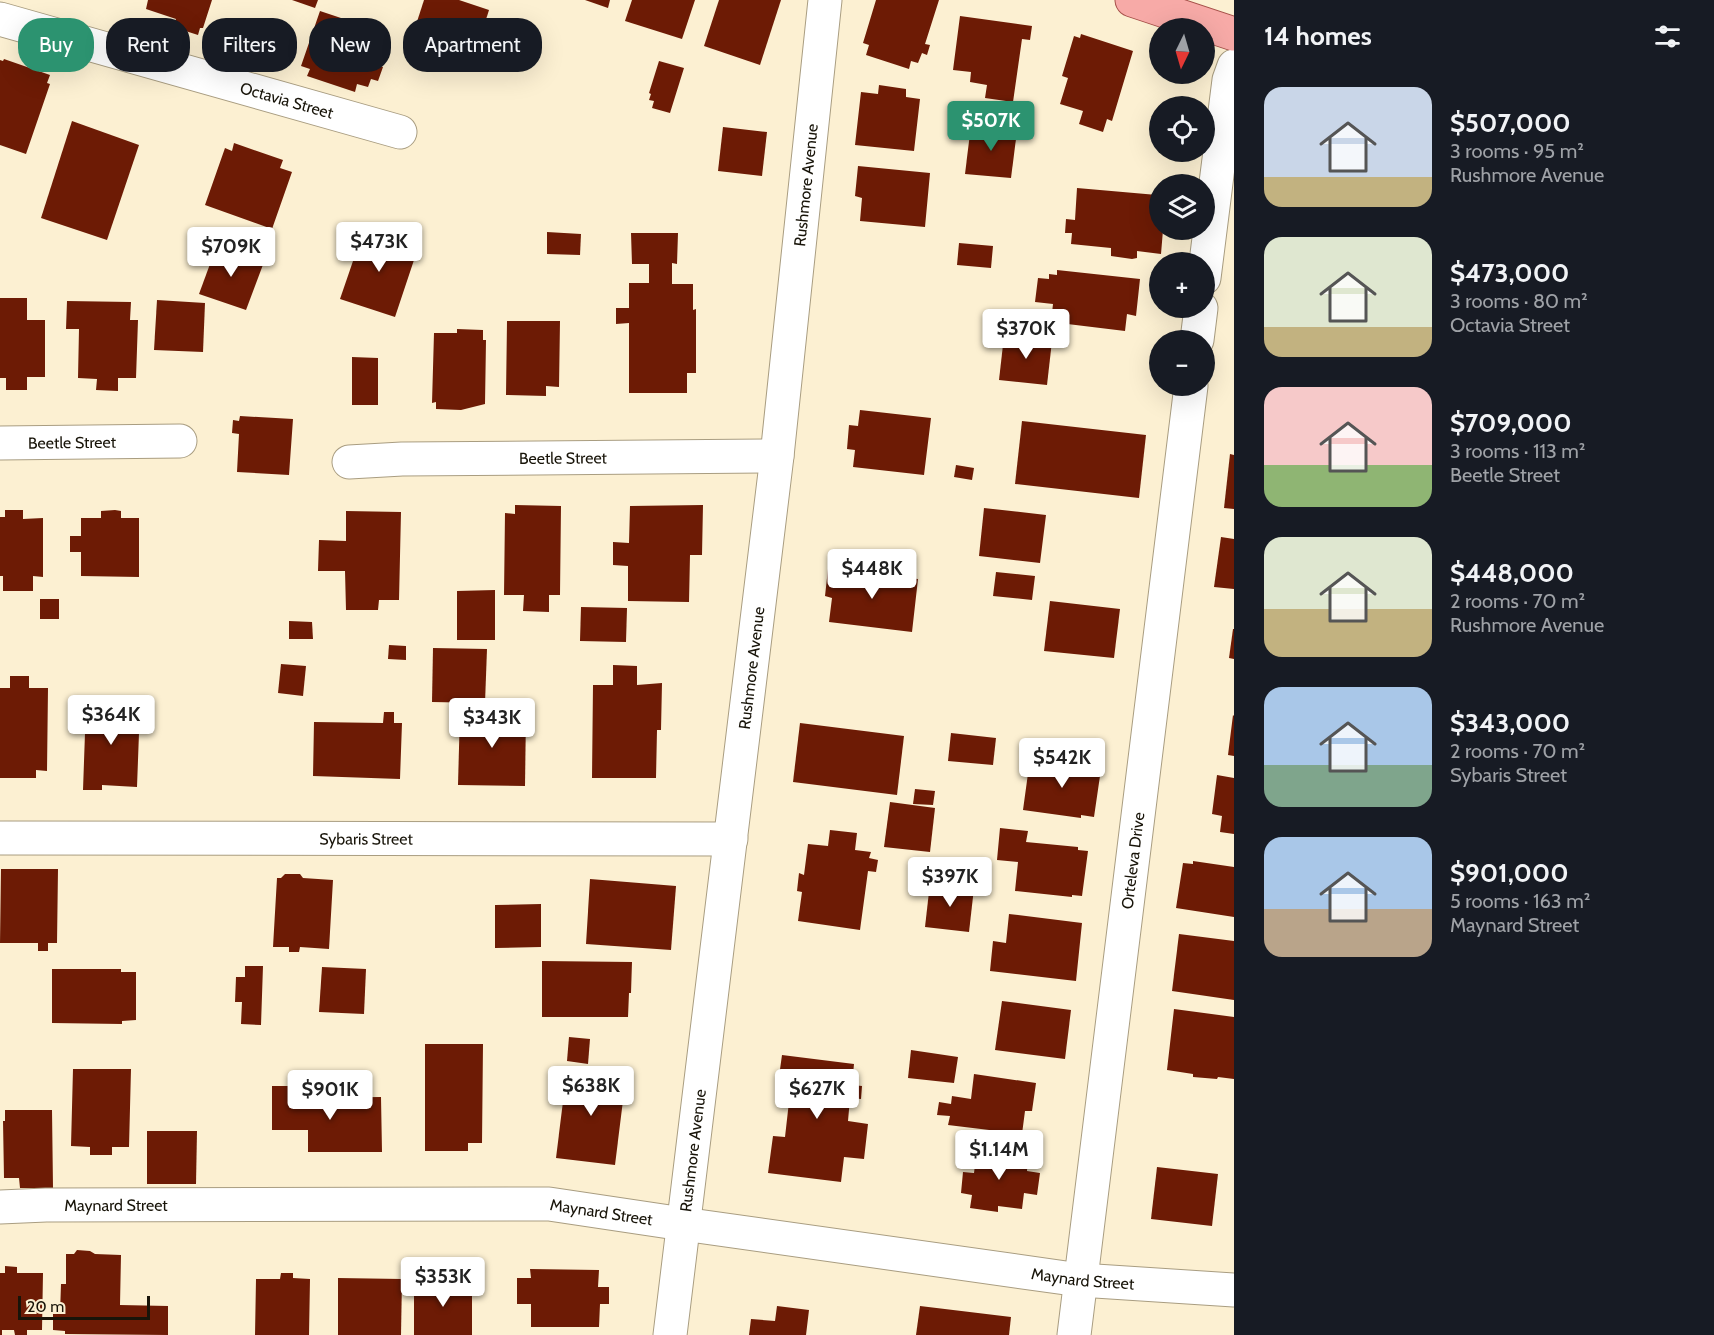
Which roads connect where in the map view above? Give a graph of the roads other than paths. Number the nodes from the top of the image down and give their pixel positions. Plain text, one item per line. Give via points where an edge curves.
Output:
1 (825, 0) edge
2 (1132, 0) edge
3 (0, 19) edge
4 (1234, 34) edge
5 (1234, 66) edge
6 (400, 132) dead end
7 (1207, 252) edge
8 (1190, 396) edge
9 (180, 441) dead end
10 (0, 443) edge
11 (777, 456) junction
12 (349, 462) dead end
13 (0, 838) edge
14 (731, 839) junction
15 (0, 1207) edge
16 (683, 1224) junction
17 (1080, 1280) junction
18 (1234, 1290) edge
19 (670, 1335) edge
20 (1074, 1335) edge

1 - 11 street, Rushmore Avenue
2 - 4 main road
3 - 6 street, Octavia Street
5 - 7 street
8 - 17 street, Orteleva Drive
9 - 10 street, Beetle Street
11 - 12 street, Beetle Street
11 - 14 street, Rushmore Avenue
13 - 14 street, Sybaris Street
14 - 16 street, Rushmore Avenue
15 - 16 street, Maynard Street via 549,1204
16 - 17 street, Maynard Street
16 - 19 street, Rushmore Avenue
17 - 18 street, Maynard Street
17 - 20 street, Orteleva Drive

